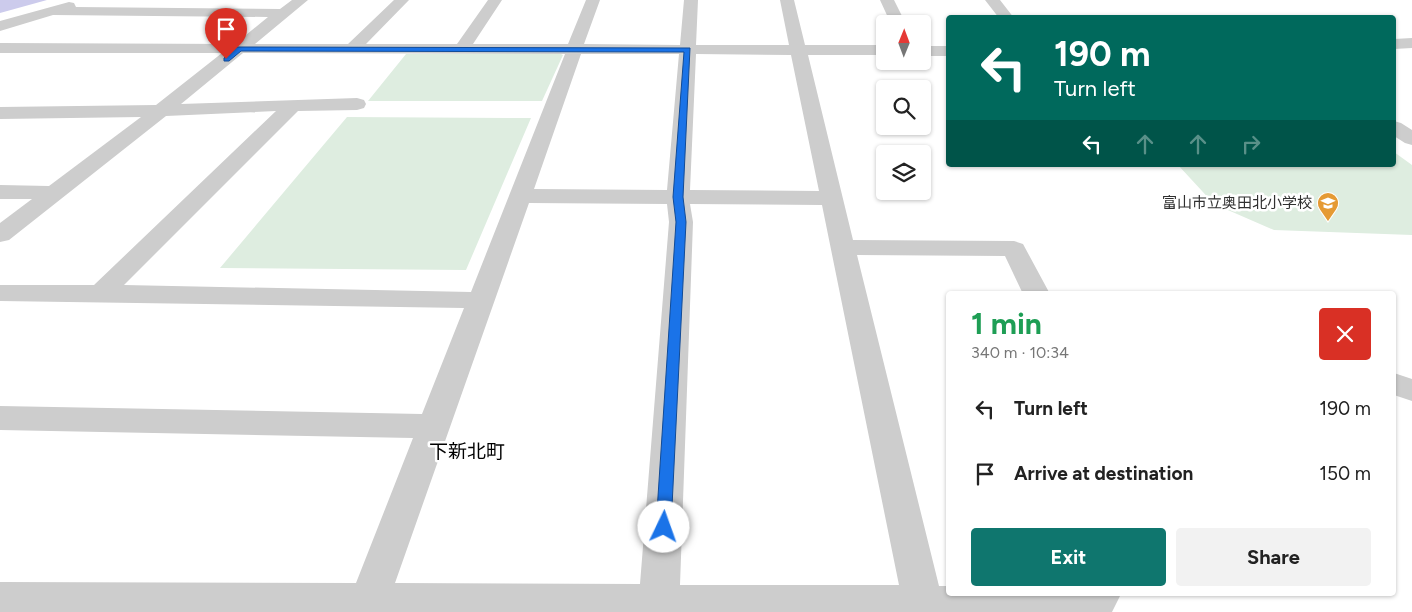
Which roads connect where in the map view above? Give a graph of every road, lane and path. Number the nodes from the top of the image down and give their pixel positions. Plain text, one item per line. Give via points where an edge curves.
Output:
1 (89, 0) edge
2 (302, 0) edge
3 (402, 0) edge
4 (495, 0) edge
5 (593, 0) edge
6 (691, 0) edge
7 (787, 0) edge
8 (887, 0) edge
9 (992, 0) edge
10 (51, 11) junction
11 (283, 13) junction
12 (894, 15) edge
13 (1004, 15) edge
14 (0, 26) edge
15 (1412, 43) edge
16 (1396, 44) edge
17 (0, 48) edge
18 (239, 49) junction
19 (352, 49) junction
20 (462, 49) junction
21 (574, 49) junction
22 (688, 50) junction
23 (799, 50) junction
24 (876, 50) edge
25 (931, 51) edge
26 (946, 51) edge
27 (357, 104) dead end
28 (292, 105) junction
29 (161, 111) junction
30 (0, 114) edge
31 (1396, 128) edge
32 (1412, 140) edge
33 (0, 192) edge
34 (54, 193) junction
35 (520, 196) junction
36 (678, 197) junction
37 (833, 198) junction
38 (0, 235) edge
39 (844, 247) junction
40 (1035, 291) edge
41 (101, 293) junction
42 (0, 294) edge
43 (481, 300) junction
44 (1396, 385) edge
45 (1412, 390) edge
46 (0, 418) edge
47 (434, 426) junction
48 (1100, 596) edge
49 (0, 600) edge
50 (368, 603) junction
51 (659, 603) junction
52 (923, 604) junction
53 (214, 607) edge
54 (505, 607) edge
55 (802, 608) edge

1 - 10 street
2 - 11 street
3 - 19 street
4 - 20 street
5 - 21 street
6 - 22 street
7 - 23 street
8 - 12 street
9 - 13 street
10 - 11 street
10 - 14 street
11 - 18 street
15 - 16 street
17 - 18 street
18 - 19 street
18 - 29 street
19 - 20 street
20 - 21 street
21 - 22 street
21 - 35 street
22 - 23 street
22 - 36 street
23 - 24 street
23 - 37 street
25 - 26 street
27 - 28 street
28 - 29 street
28 - 41 street
29 - 30 street
29 - 34 street
31 - 32 street
33 - 34 street
34 - 38 street
35 - 36 street
35 - 43 street
36 - 37 street
36 - 51 street via 681,222
37 - 39 street
39 - 40 street via 1014,249
39 - 52 street
41 - 42 street
41 - 43 street
43 - 47 street
44 - 45 street
46 - 47 street
47 - 50 street
48 - 52 street via 1079,608
49 - 53 street
50 - 53 street
50 - 54 street
51 - 54 street
51 - 55 street
52 - 55 street

